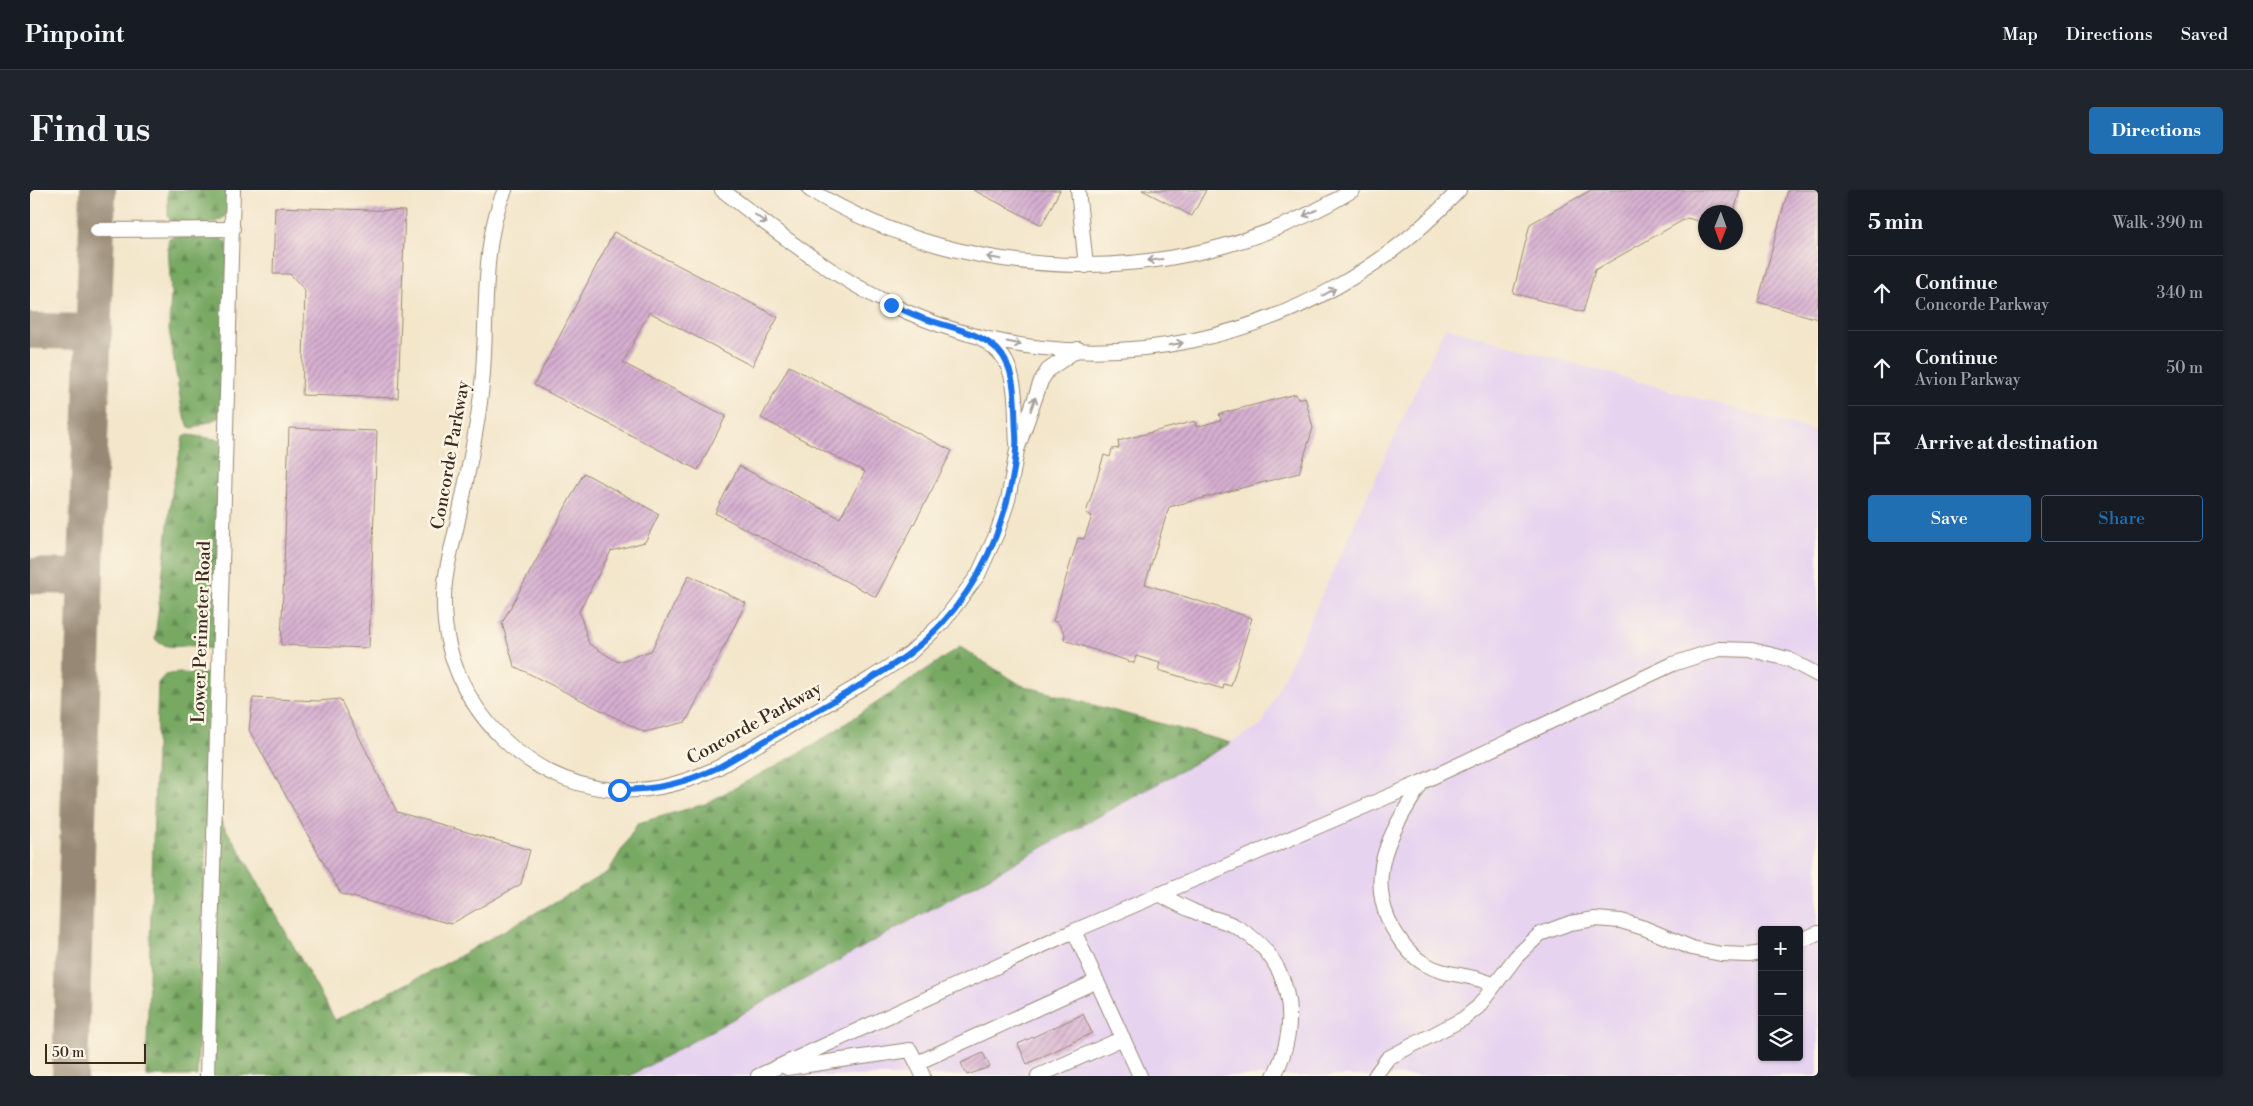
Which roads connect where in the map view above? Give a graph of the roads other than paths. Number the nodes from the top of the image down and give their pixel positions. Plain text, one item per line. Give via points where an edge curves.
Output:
1 (234, 190) edge
2 (505, 190) edge
3 (722, 190) edge
4 (810, 190) edge
5 (1078, 190) edge
6 (1353, 190) edge
7 (1459, 190) edge
8 (233, 229) junction
9 (97, 230) dead end
10 (1086, 266) junction
11 (979, 336) junction
12 (1078, 349) junction
13 (1017, 450) junction
14 (1818, 675) edge
15 (1422, 782) junction
16 (1159, 894) junction
17 (1074, 931) junction
18 (1818, 933) edge
19 (1803, 939) edge
20 (1758, 954) edge
21 (1097, 981) junction
22 (1494, 985) junction
23 (1123, 1038) junction
24 (917, 1063) junction
25 (764, 1073) edge
26 (207, 1076) edge
27 (923, 1076) edge
28 (1038, 1076) edge
29 (1140, 1076) edge
30 (1274, 1076) edge
31 (1375, 1076) edge

1 - 8 street, Lower Perimeter Road
2 - 13 street, Concorde Parkway via 490,248 478,427 448,565 445,622 454,668 476,709 514,750 551,773 576,783 619,790 646,790 679,784 719,767 909,654 943,622 978,575 1008,500
3 -> 11 street via 856,286 921,318
10 -> 4 street via 1008,261 931,244 858,216
5 - 10 street
6 -> 10 street via 1316,211 1242,240 1165,259
12 -> 7 street via 1172,345 1213,337 1276,317 1342,284 1394,250
8 - 9 street
8 - 26 street, Lower Perimeter Road
11 -> 12 street via 1028,346
11 - 13 street, Concorde Parkway via 998,351 1008,365 1013,385
13 -> 12 street, Concorde Parkway via 1041,381 1048,370
14 - 15 street via 1788,659 1752,650 1719,650 1673,664
15 - 16 street
15 - 22 street via 1384,850 1381,895 1387,917 1410,952 1425,964 1442,972 1479,977
16 - 17 street
16 - 30 street via 1194,912 1232,925 1253,938 1267,952 1285,985 1290,1004 1291,1024 1286,1047
17 - 21 street
17 - 25 street
18 - 19 street
20 - 22 street via 1721,954 1692,948 1621,921 1595,919 1570,923 1540,934 1516,956
21 - 23 street
21 - 24 street
22 - 31 street via 1478,1006 1462,1019 1388,1058
23 - 28 street
23 - 29 street
24 - 25 street via 910,1050
24 - 27 street

